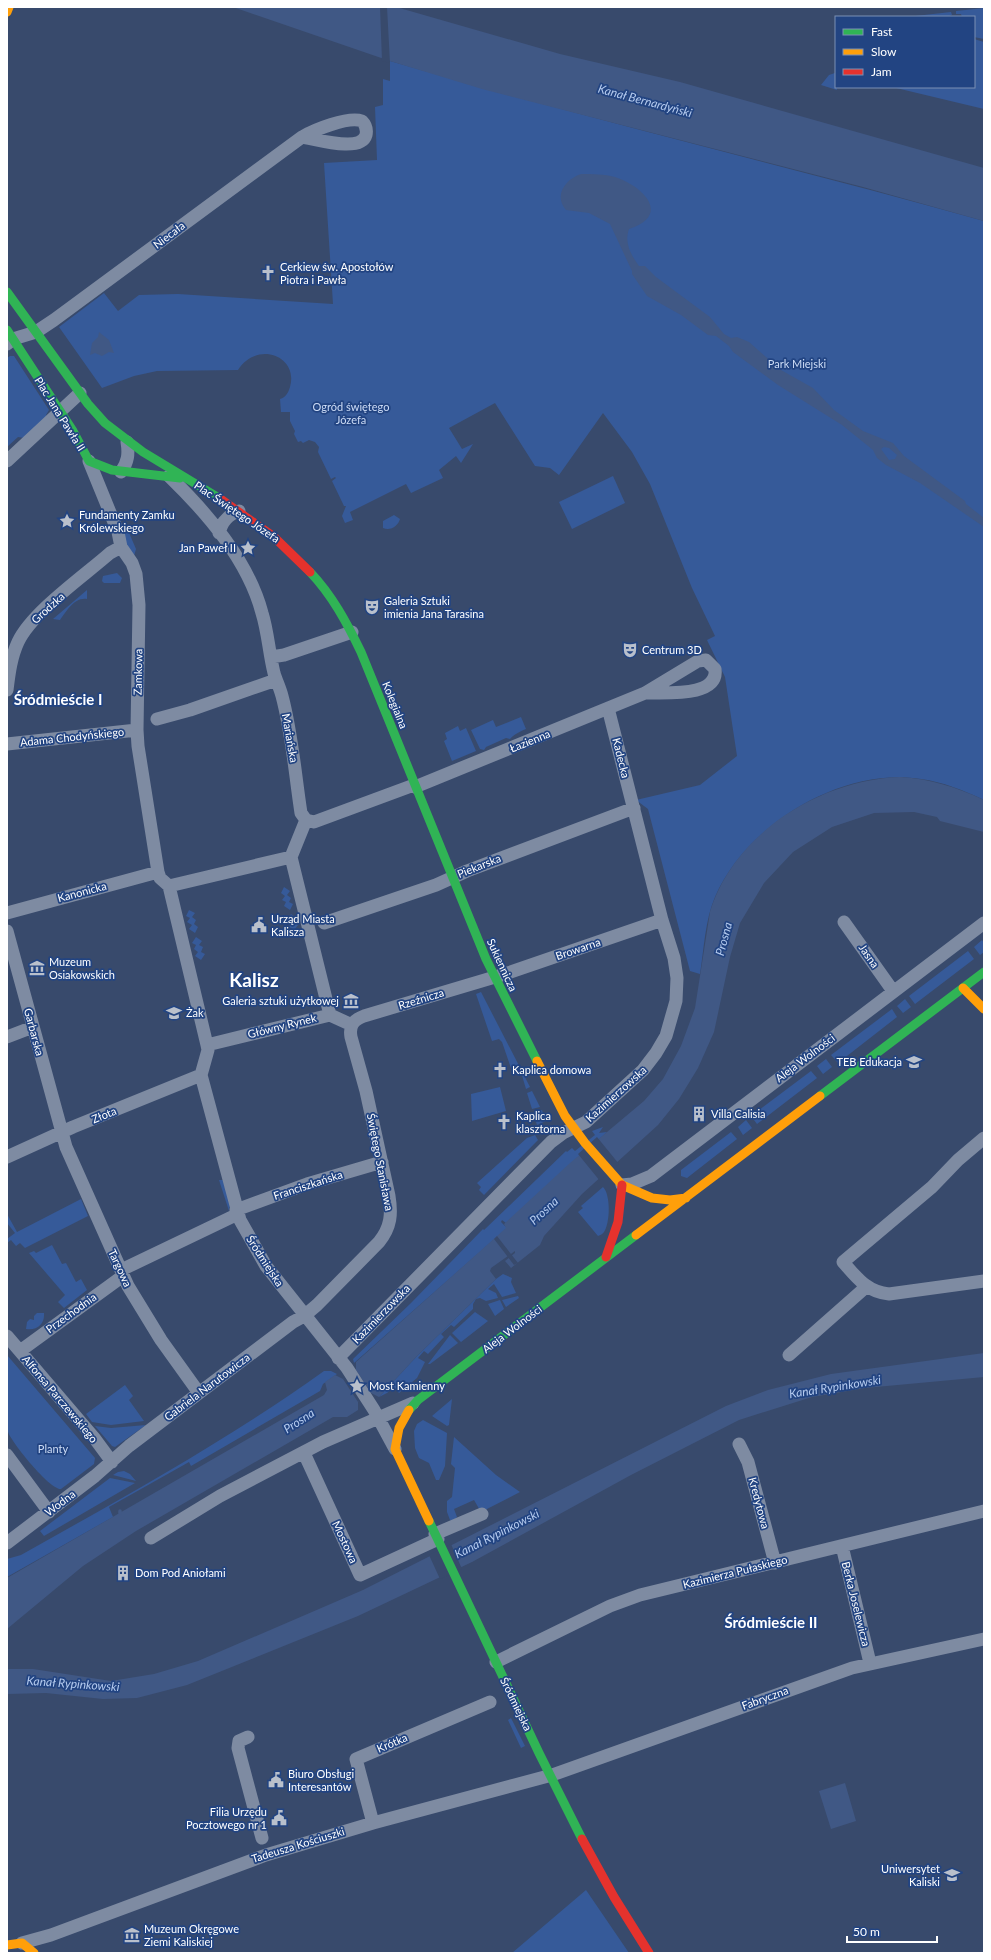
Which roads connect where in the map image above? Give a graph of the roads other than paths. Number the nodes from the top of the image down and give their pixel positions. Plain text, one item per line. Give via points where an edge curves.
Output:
1 (9, 7) edge
2 (7, 12) edge
3 (302, 137) dead end
4 (7, 292) edge
5 (36, 332) junction
6 (9, 338) edge
7 (80, 393) junction
8 (61, 413) junction
9 (127, 442) junction
10 (7, 461) edge
11 (89, 461) junction
12 (121, 472) junction
13 (168, 476) junction
14 (189, 480) junction
15 (239, 511) junction
16 (219, 532) junction
17 (121, 547) junction
18 (352, 632) junction
19 (271, 657) junction
20 (276, 680) junction
21 (7, 690) edge
22 (645, 693) junction
23 (608, 708) junction
24 (157, 719) dead end
25 (137, 730) junction
26 (7, 744) edge
27 (415, 786) junction
28 (634, 808) junction
29 (306, 820) junction
30 (291, 857) junction
31 (158, 872) junction
32 (452, 878) junction
33 (169, 886) junction
34 (7, 912) edge
35 (662, 920) junction
36 (844, 922) dead end
37 (984, 922) edge
38 (324, 923) dead end
39 (7, 931) edge
40 (984, 972) edge
41 (494, 976) junction
42 (963, 988) junction
43 (893, 991) junction
44 (984, 1009) edge
45 (330, 1015) junction
46 (352, 1025) junction
47 (33, 1027) junction
48 (7, 1037) edge
49 (208, 1045) junction
50 (201, 1075) junction
51 (573, 1128) junction
52 (61, 1132) junction
53 (984, 1138) edge
54 (7, 1157) edge
55 (382, 1162) junction
56 (622, 1185) junction
57 (686, 1198) junction
58 (237, 1212) junction
59 (606, 1257) junction
60 (122, 1273) junction
61 (984, 1281) edge
62 (866, 1287) junction
63 (304, 1316) junction
64 (7, 1336) edge
65 (20, 1351) junction
66 (788, 1355) dead end
67 (338, 1358) junction
68 (199, 1393) junction
69 (418, 1400) junction
70 (379, 1417) junction
71 (739, 1444) dead end
72 (395, 1449) junction
73 (304, 1453) junction
74 (7, 1455) edge
75 (112, 1462) junction
76 (984, 1511) edge
77 (49, 1512) junction
78 (482, 1514) dead end
79 (151, 1538) dead end
80 (438, 1539) junction
81 (7, 1543) edge
82 (842, 1546) junction
83 (774, 1563) junction
84 (984, 1639) edge
85 (496, 1662) junction
86 (870, 1663) junction
87 (490, 1702) dead end
88 (248, 1737) dead end
89 (552, 1775) junction
90 (373, 1823) junction
91 (262, 1838) dead end
92 (50, 1935) junction
93 (22, 1943) junction
94 (7, 1945) edge
95 (34, 1953) edge
96 (39, 1953) edge
97 (649, 1953) edge

1 - 2 street
3 - 5 street, Niecała
4 - 5 street
5 - 6 street, Niecała
5 - 7 street
6 - 8 street, Plac Jana Pawła II
7 - 8 street
7 - 9 street via 103,422
8 - 10 street
8 - 11 street, Plac Jana Pawła II
9 - 12 street via 127,462
9 - 14 street
11 - 12 street, Plac Jana Pawła II
11 - 17 street, Zamkowa via 118,532
12 - 13 street, Plac Jana Pawła II
13 - 14 street, Plac Jana Pawła II
13 - 16 street, Plac Świętego Józefa
14 - 15 street, Plac Świętego Józefa
15 - 16 street via 227,517
15 - 18 street, Plac Świętego Józefa via 274,535 306,566 333,601
16 - 19 street, Plac Świętego Józefa via 239,562 258,600
17 - 21 street, Grodzka via 110,553 24,631 13,656
17 - 25 street, Zamkowa via 134,568 139,599
18 - 19 street
18 - 27 street, Kolegialna
19 - 20 street, Mariańska
20 - 24 street
20 - 29 street, Mariańska via 286,718 301,813
22 - 22 street, Łazienna via 706,688 713,682 715,670 706,660 698,661
22 - 23 street, Łazienna
23 - 27 street, Łazienna
23 - 28 street, Kadecka
25 - 26 street, Adama Chodyńskiego
25 - 31 street, Zamkowa via 146,807
27 - 29 street, Łazienna via 314,822
27 - 32 street, Sukiennicza
28 - 32 street, Piekarska
28 - 35 street, Kazimierzowska
29 - 30 street
30 - 33 street
30 - 45 street, Główny Rynek
31 - 33 street, Zamkowa via 160,878
31 - 34 street, Kanonicka
32 - 38 street, Piekarska
32 - 41 street, Sukiennicza
33 - 49 street
35 - 41 street, Browarna
35 - 51 street, Kazimierzowska via 674,958 677,978 676,1001 666,1036 635,1079 586,1122
36 - 43 street, Jasna
37 - 43 street, Aleja Wolności
39 - 47 street, Garbarska
40 - 42 street, Aleja Wolności
41 - 46 street, Rzeźnicza via 364,1016
41 - 51 street, Sukiennicza
42 - 44 street
42 - 57 street, Aleja Wolności
43 - 56 street, Aleja Wolności via 651,1176 632,1184
45 - 46 street
45 - 49 street, Główny Rynek
46 - 55 street, Świętego Stanisława via 351,1037
47 - 48 street
47 - 52 street, Garbarska
49 - 50 street
50 - 52 street, Złota
50 - 58 street, Śródmiejska
51 - 56 street, Sukiennicza
51 - 67 street, Kazimierzowska via 546,1147
52 - 54 street, Złota
52 - 60 street, Targowa
53 - 62 street via 932,1187 843,1262
55 - 58 street, Franciszkańska via 307,1184
55 - 63 street, Świętego Stanisława via 391,1213 385,1234
56 - 57 street via 652,1198
56 - 59 street via 618,1227
57 - 59 street, Aleja Wolności
58 - 60 street, Franciszkańska
58 - 63 street, Śródmiejska via 266,1266
59 - 69 street, Aleja Wolności
60 - 65 street, Przechodnia
60 - 68 street, Targowa via 157,1334
61 - 62 street via 889,1294
62 - 66 street
63 - 67 street, Śródmiejska
63 - 68 street, Gabriela Narutowicza
64 - 65 street, Alfonsa Parczewskiego
65 - 75 street, Alfonsa Parczewskiego
67 - 70 street, Śródmiejska
68 - 75 street, Gabriela Narutowicza
69 - 70 street, Aleja Wolności
69 - 72 street, Aleja Wolności via 407,1411 398,1427
70 - 72 street, Śródmiejska
70 - 73 street
71 - 83 street, Kredytowa via 748,1462
72 - 80 street, Śródmiejska
73 - 79 street via 220,1496
73 - 80 street, Mostowa via 360,1575
74 - 77 street
75 - 77 street, Wodna
76 - 82 street, Kazimierza Pułaskiego
77 - 81 street, Wodna
78 - 80 street
80 - 85 street, Śródmiejska
82 - 83 street, Kazimierza Pułaskiego
82 - 86 street, Berka Joselewicza
83 - 85 street, Kazimierza Pułaskiego via 640,1595 610,1606
84 - 86 street, Fabryczna
85 - 89 street, Śródmiejska
86 - 89 street, Fabryczna via 811,1681
87 - 90 street, Krótka via 356,1759
88 - 91 street via 239,1741 238,1748
89 - 90 street, Tadeusza Kościuszki
89 - 97 street, Śródmiejska via 601,1875
90 - 92 street, Tadeusza Kościuszki via 240,1863
92 - 93 street, Tadeusza Kościuszki
92 - 96 street
93 - 94 street, Tadeusza Kościuszki
93 - 95 street

